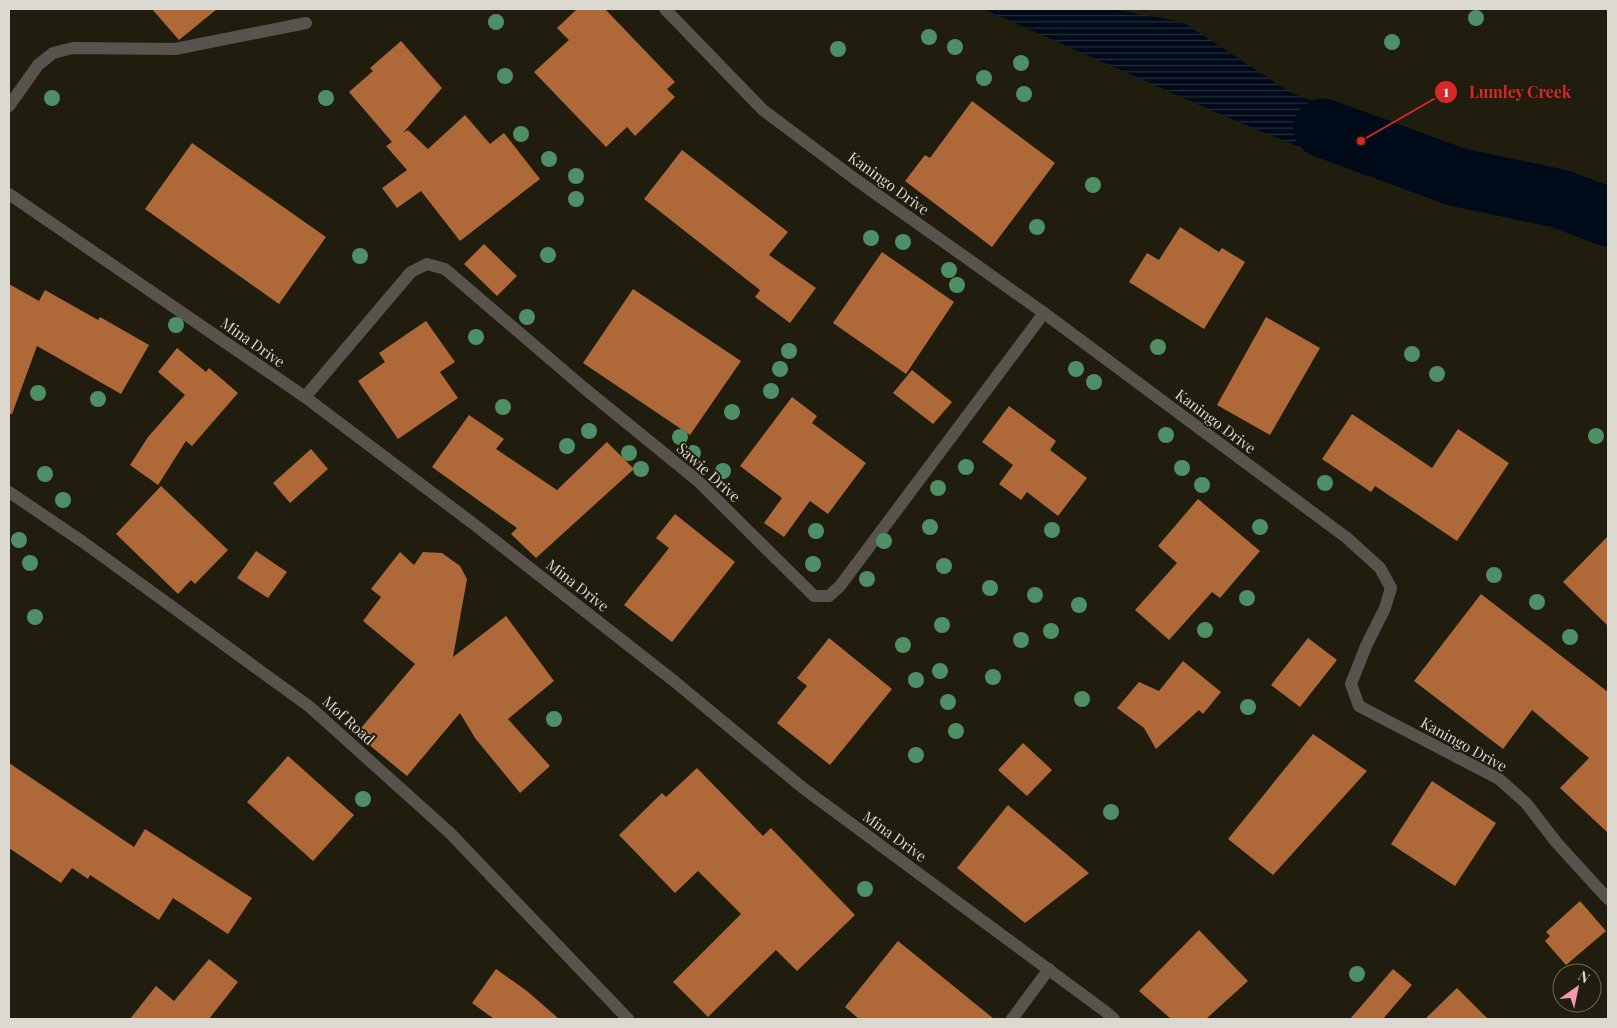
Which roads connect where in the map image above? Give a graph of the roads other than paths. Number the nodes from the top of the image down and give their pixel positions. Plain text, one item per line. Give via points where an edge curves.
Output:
1 (666, 9) edge
2 (306, 23) dead end
3 (9, 106) edge
4 (9, 194) edge
5 (1044, 313) junction
6 (305, 397) junction
7 (9, 492) edge
8 (1608, 899) edge
9 (1049, 969) junction
10 (628, 1019) edge
11 (1012, 1019) edge
12 (1114, 1019) edge

1 - 5 street, Kaningo Drive via 763,110
2 - 3 street via 175,49 73,48 53,53 38,65
4 - 6 street, Mina Drive
5 - 6 street, Sawie Drive via 830,596 814,596 698,481 445,269 427,264 411,272
5 - 8 street, Kaningo Drive via 1347,538 1380,568 1391,588 1351,684 1359,706 1499,779 1526,803 1556,842
6 - 9 street, Mina Drive via 667,675 803,788
7 - 10 street, Mof Road via 310,707 450,833
9 - 11 street
9 - 12 street, Mina Drive

